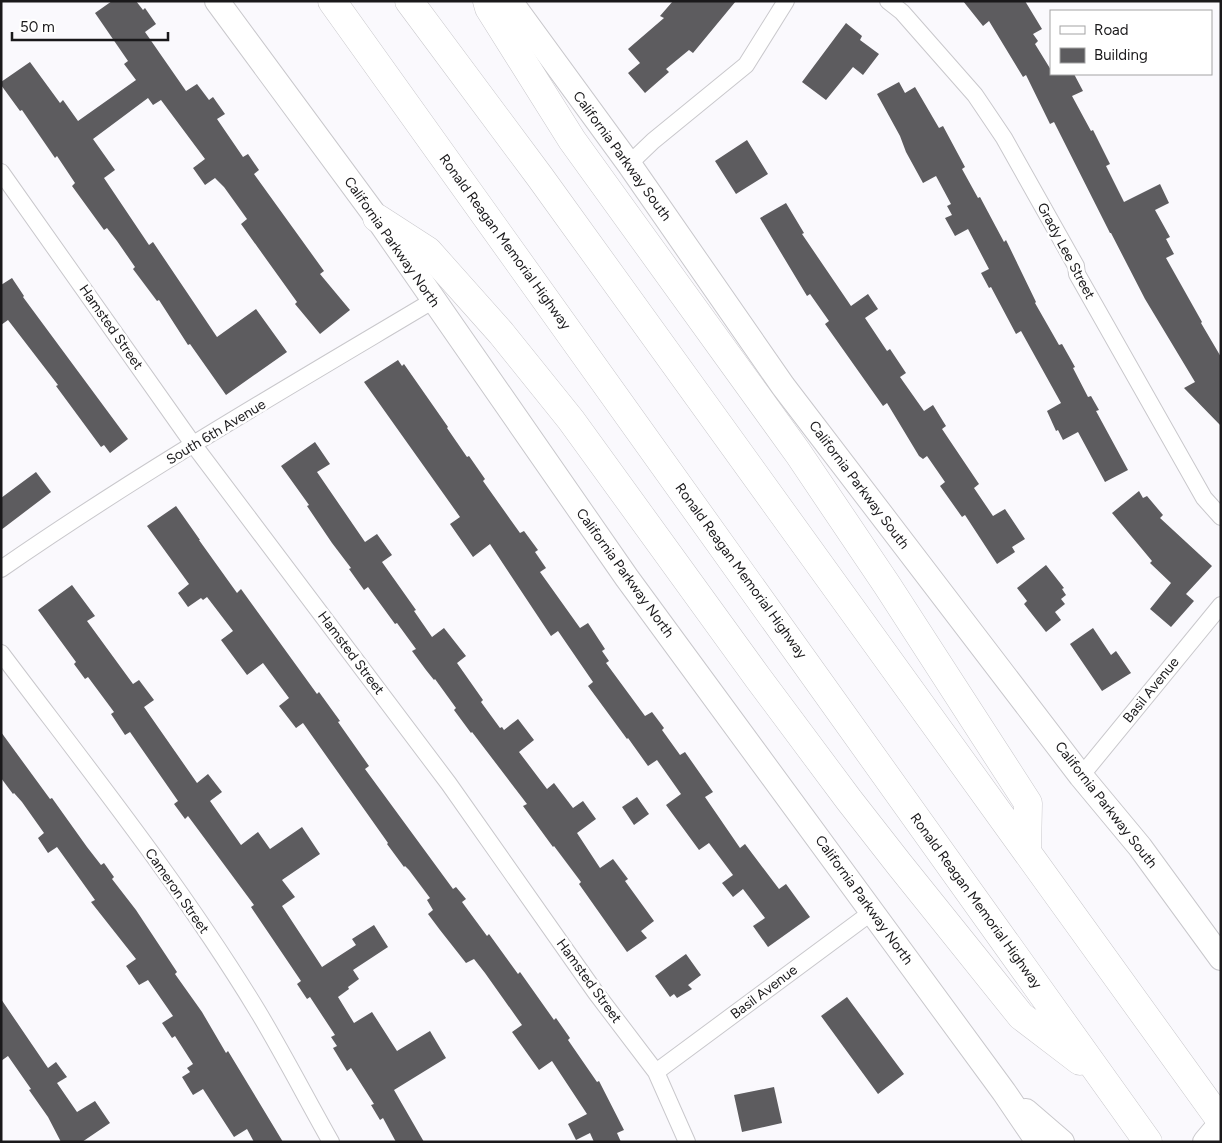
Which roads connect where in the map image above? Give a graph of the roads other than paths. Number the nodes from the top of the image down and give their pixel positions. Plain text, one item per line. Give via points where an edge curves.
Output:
1 (217, 1) edge
2 (332, 1) edge
3 (410, 1) edge
4 (487, 1) edge
5 (510, 1) edge
6 (786, 1) edge
7 (888, 1) edge
8 (629, 164) junction
9 (1, 172) edge
10 (377, 218) junction
11 (434, 300) junction
12 (193, 444) junction
13 (1221, 517) edge
14 (1, 570) edge
15 (1221, 605) edge
16 (1, 653) edge
17 (1081, 776) junction
18 (1027, 852) junction
19 (872, 912) junction
20 (1221, 958) edge
21 (656, 1072) junction
22 (1102, 1078) junction
23 (1004, 1092) junction
24 (1221, 1122) edge
25 (331, 1142) edge
26 (686, 1142) edge
27 (1038, 1142) edge
28 (1062, 1142) edge
29 (1148, 1142) edge
30 (1205, 1142) edge

1 - 10 main road, California Parkway North
2 - 22 highway, Ronald Reagan Memorial Highway
3 - 18 highway
4 - 18 highway via 572,140 804,462 1028,803
5 - 8 main road, California Parkway South
6 - 8 street via 746,65
7 - 13 street, Grady Lee Street via 902,12 975,95 1004,138 1199,490
8 - 17 main road, California Parkway South via 783,386
9 - 12 street, Hamsted Street
10 - 11 main road, California Parkway North
10 - 22 highway via 428,251 571,420 848,800 1021,1016
11 - 12 street, South 6th Avenue
11 - 19 main road, California Parkway North via 627,578
12 - 14 street, South 6th Avenue
12 - 21 street, Hamsted Street via 449,784 596,993
15 - 17 street, Basil Avenue
16 - 25 street, Cameron Street via 191,909 257,1010
17 - 20 main road, California Parkway South via 1140,847
18 - 24 highway
19 - 21 street, Basil Avenue
19 - 23 main road, California Parkway North
21 - 26 street, Hamsted Street
22 - 29 highway, Ronald Reagan Memorial Highway
23 - 27 main road, California Parkway North
23 - 28 main road
24 - 30 main road

